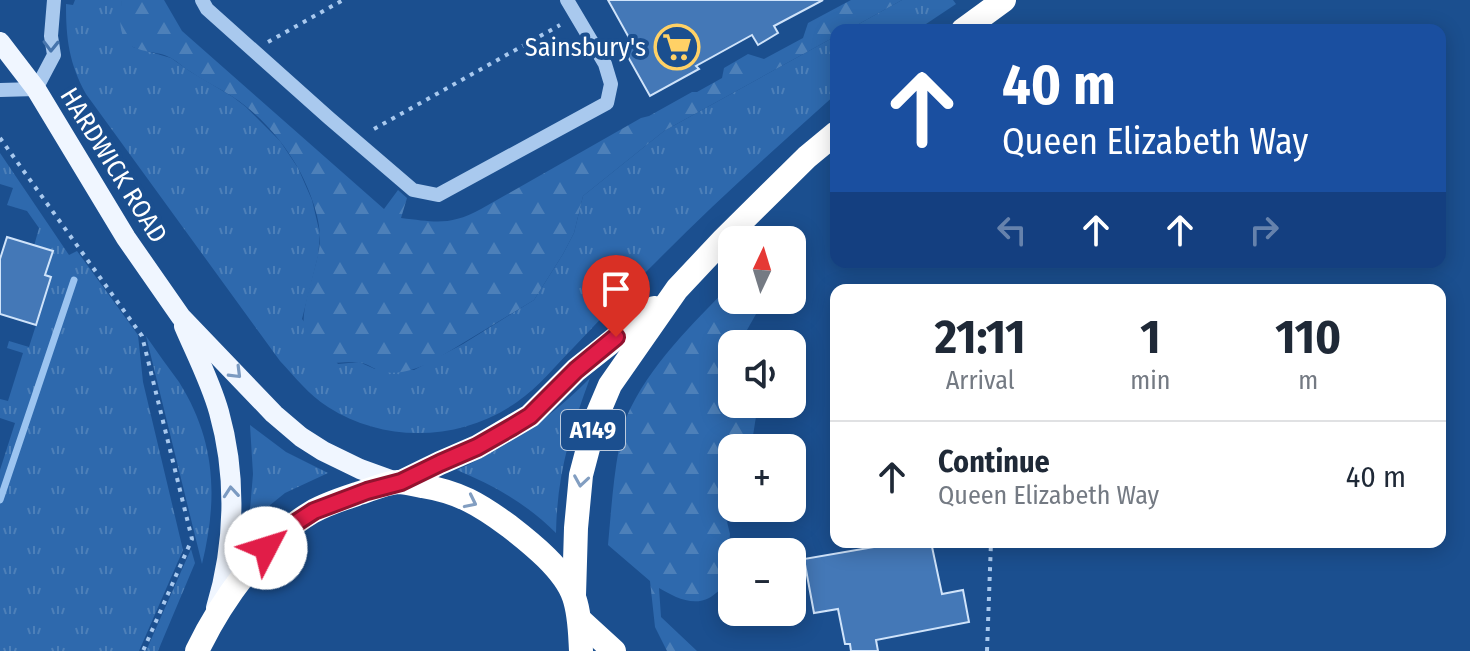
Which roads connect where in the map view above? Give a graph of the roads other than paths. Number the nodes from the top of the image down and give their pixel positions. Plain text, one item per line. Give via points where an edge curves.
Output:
1 (54, 0) edge
2 (202, 0) edge
3 (567, 0) edge
4 (1004, 0) edge
5 (971, 24) edge
6 (0, 42) edge
7 (36, 89) junction
8 (0, 90) edge
9 (830, 138) edge
10 (677, 289) junction
11 (181, 317) junction
12 (399, 482) junction
13 (574, 595) junction
14 (579, 619) junction
15 (211, 623) junction
16 (197, 651) edge
17 (581, 651) edge
18 (614, 651) edge

1 -> 7 street via 54,55
2 - 3 street via 282,78 413,190 438,195 607,103 611,84 605,64
4 - 5 highway
6 - 7 main road, HARDWICK ROAD
7 - 8 street
7 - 11 main road, HARDWICK ROAD via 126,238
9 - 10 highway, A149
10 - 12 highway, A149 via 576,370 530,416
10 -> 13 highway, A149 via 610,385 596,418 578,496
11 -> 12 main road, HARDWICK ROAD via 301,437 360,469
15 -> 11 main road, HARDWICK ROAD via 229,555 227,442
12 -> 13 highway via 448,490 485,509 551,563
12 - 15 highway via 336,502 294,524 266,548
13 - 14 highway
14 - 17 highway
14 - 18 highway
15 - 16 highway

